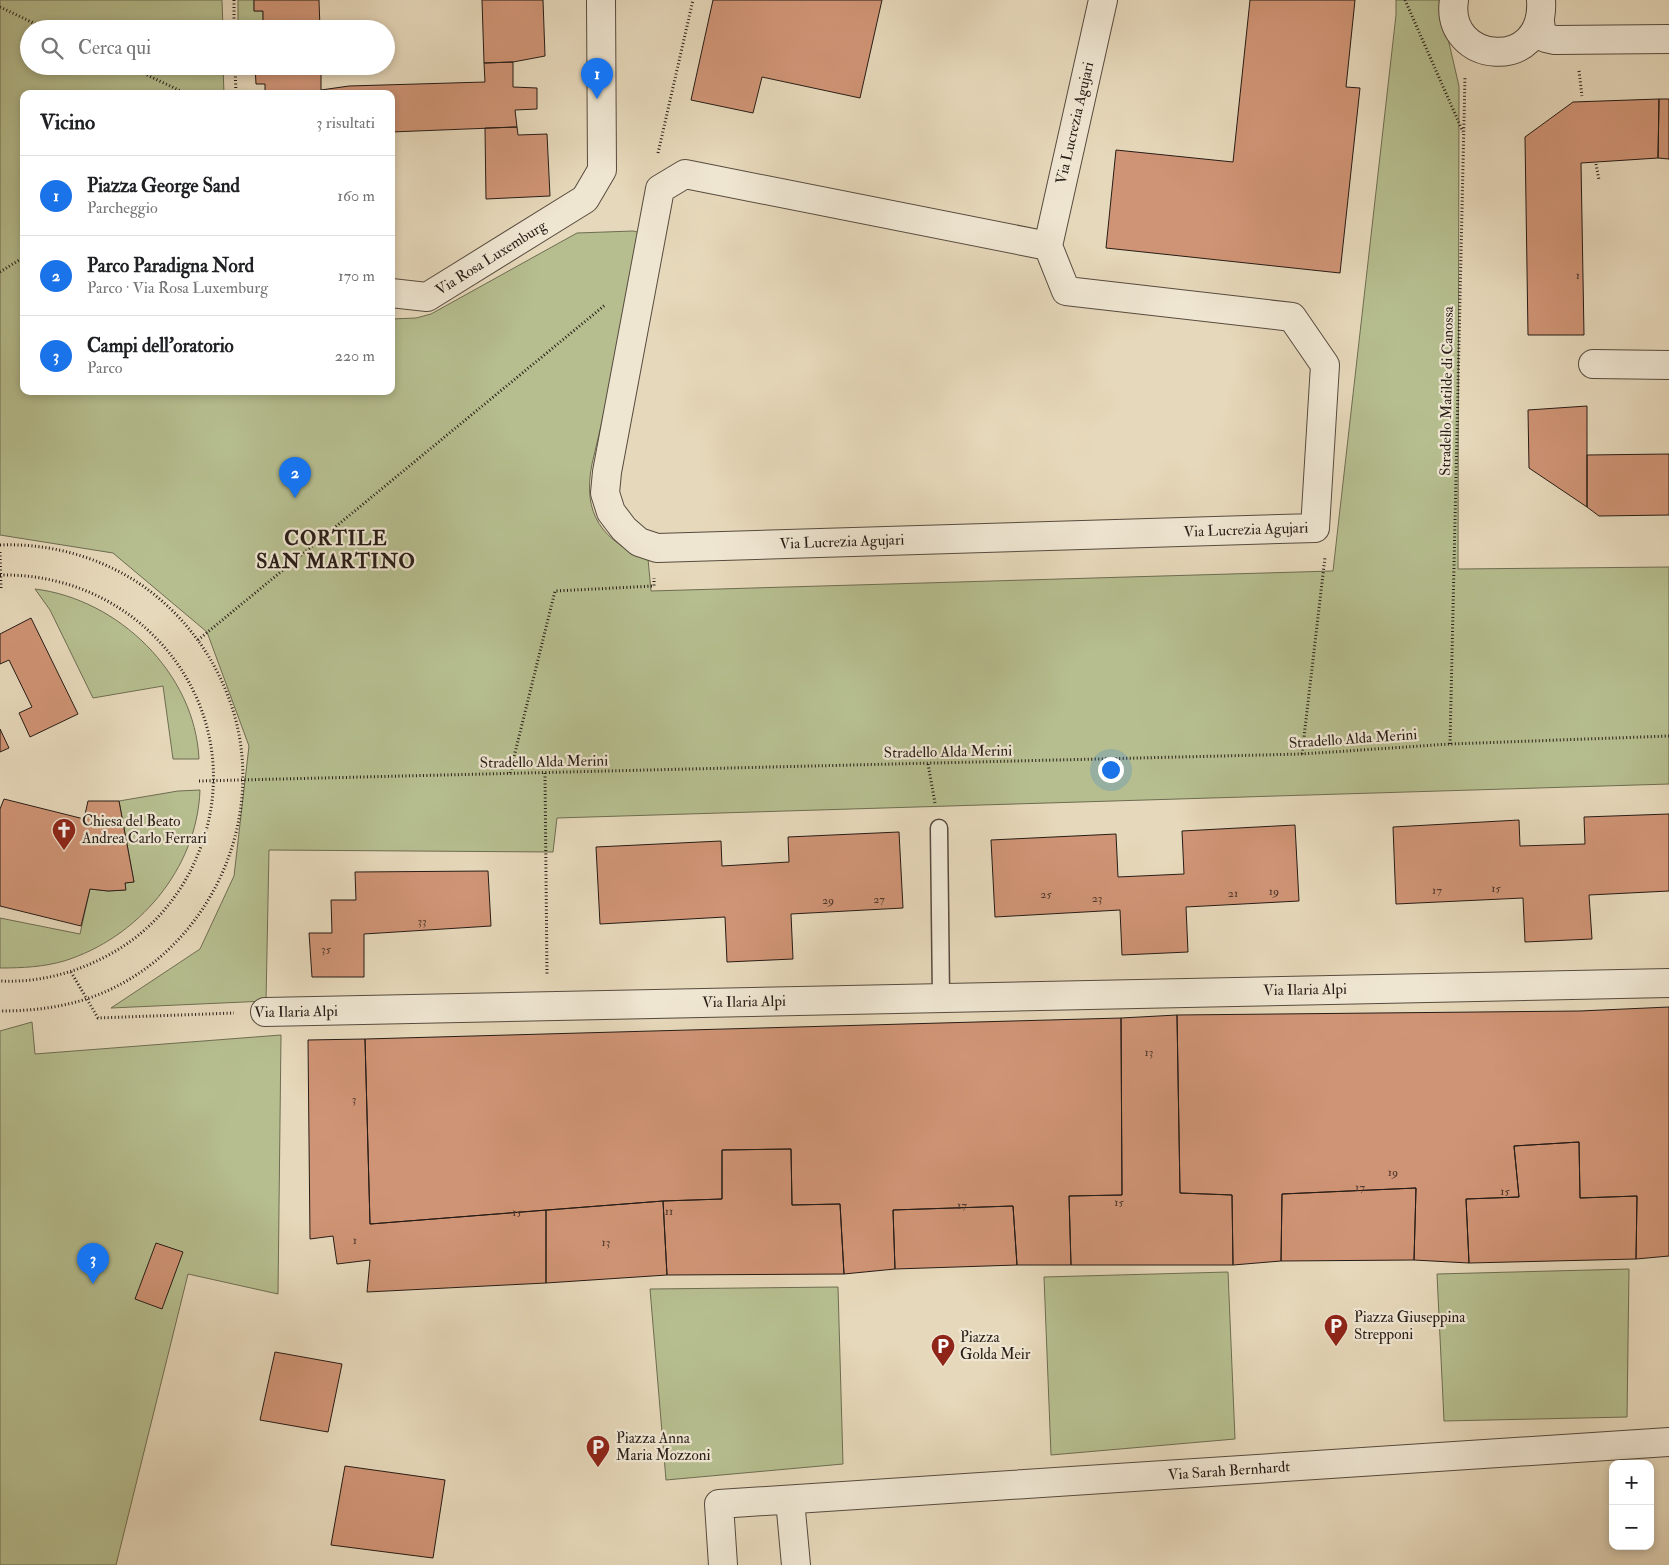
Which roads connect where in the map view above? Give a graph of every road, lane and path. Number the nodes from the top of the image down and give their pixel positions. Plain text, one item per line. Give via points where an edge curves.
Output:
1 (234, 0) edge
2 (601, 0) edge
3 (693, 0) edge
4 (1103, 0) edge
5 (1405, 0) edge
6 (1454, 0) edge
7 (0, 7) edge
8 (1540, 10) edge
9 (27, 20) edge
10 (234, 20) edge
11 (1466, 38) junction
12 (1669, 39) edge
13 (147, 75) edge
14 (235, 75) edge
15 (1580, 84) dead end
16 (179, 90) edge
17 (236, 90) edge
18 (1582, 96) dead end
19 (1464, 135) junction
20 (657, 158) dead end
21 (1596, 164) dead end
22 (1599, 180) dead end
23 (1048, 246) junction
24 (20, 260) edge
25 (0, 272) edge
26 (395, 294) edge
27 (610, 300) dead end
28 (1594, 364) dead end
29 (1669, 365) edge
30 (1315, 528) junction
31 (0, 545) edge
32 (657, 548) junction
33 (0, 552) edge
34 (0, 561) edge
35 (0, 576) edge
36 (1, 588) edge
37 (198, 640) junction
38 (1669, 736) edge
39 (1450, 744) junction
40 (1302, 754) junction
41 (928, 764) junction
42 (510, 773) junction
43 (545, 773) junction
44 (243, 780) junction
45 (199, 781) dead end
46 (939, 828) joint
47 (71, 972) junction
48 (0, 981) edge
49 (1669, 982) edge
50 (941, 998) junction
51 (86, 999) junction
52 (547, 1006) junction
53 (0, 1011) edge
54 (265, 1012) joint
55 (1669, 1442) edge
56 (790, 1500) junction
57 (723, 1565) edge
58 (796, 1565) edge

1 - 10 path
2 - 26 street, Via Rosa Luxemburg via 602,170 585,199 427,297
3 - 20 path
4 - 23 street, Via Lucrezia Agujari
5 - 19 path
6 - 11 street via 1454,18
7 - 9 path
8 - 11 street via 1538,27 1532,37 1519,47 1504,52 1485,51 1470,44
8 - 12 street via 1541,30 1546,38
11 - 19 path, Stradello Matilde di Canossa
13 - 16 path
14 - 17 path
15 - 18 path
19 - 39 path, Stradello Matilde di Canossa
21 - 22 path
23 - 30 street, Via Lucrezia Agujari via 1066,292 1292,317 1325,365
23 - 32 street, Via Lucrezia Agujari via 684,174 660,189 605,493 611,512 624,529 639,542
24 - 25 path
27 - 37 path
28 - 29 street
30 - 32 street, Via Lucrezia Agujari
30 - 40 path via 1325,551
31 - 37 path via 58,550 107,566 158,598
32 - 42 path via 654,586 555,591
33 - 34 path
34 - 36 path
35 - 47 path via 39,577 67,583 107,600 131,615 163,645 182,670 199,706 210,744 213,793 207,825 183,885 164,911 135,939 100,960
37 - 44 path via 231,704 240,738
38 - 39 path, Stradello Alda Merini
39 - 40 path, Stradello Alda Merini
40 - 41 path, Stradello Alda Merini
41 - 43 path, Stradello Alda Merini
41 - 46 path
42 - 43 path, Stradello Alda Merini
42 - 44 path, Stradello Alda Merini
43 - 52 path
44 - 45 path, Stradello Alda Merini
44 - 51 path via 234,842 222,875 200,913 172,946 145,969
46 - 50 lane
47 - 48 path via 39,979
47 - 51 path, Via Ilaria Alpi
49 - 50 street, Via Ilaria Alpi
50 - 52 street, Via Ilaria Alpi
51 - 53 path via 49,1008
51 - 54 path, Via Ilaria Alpi via 98,1018
52 - 54 street, Via Ilaria Alpi
55 - 56 street, Via Sarah Bernhardt
56 - 57 street, Via Sarah Bernhardt via 719,1504
56 - 58 street

